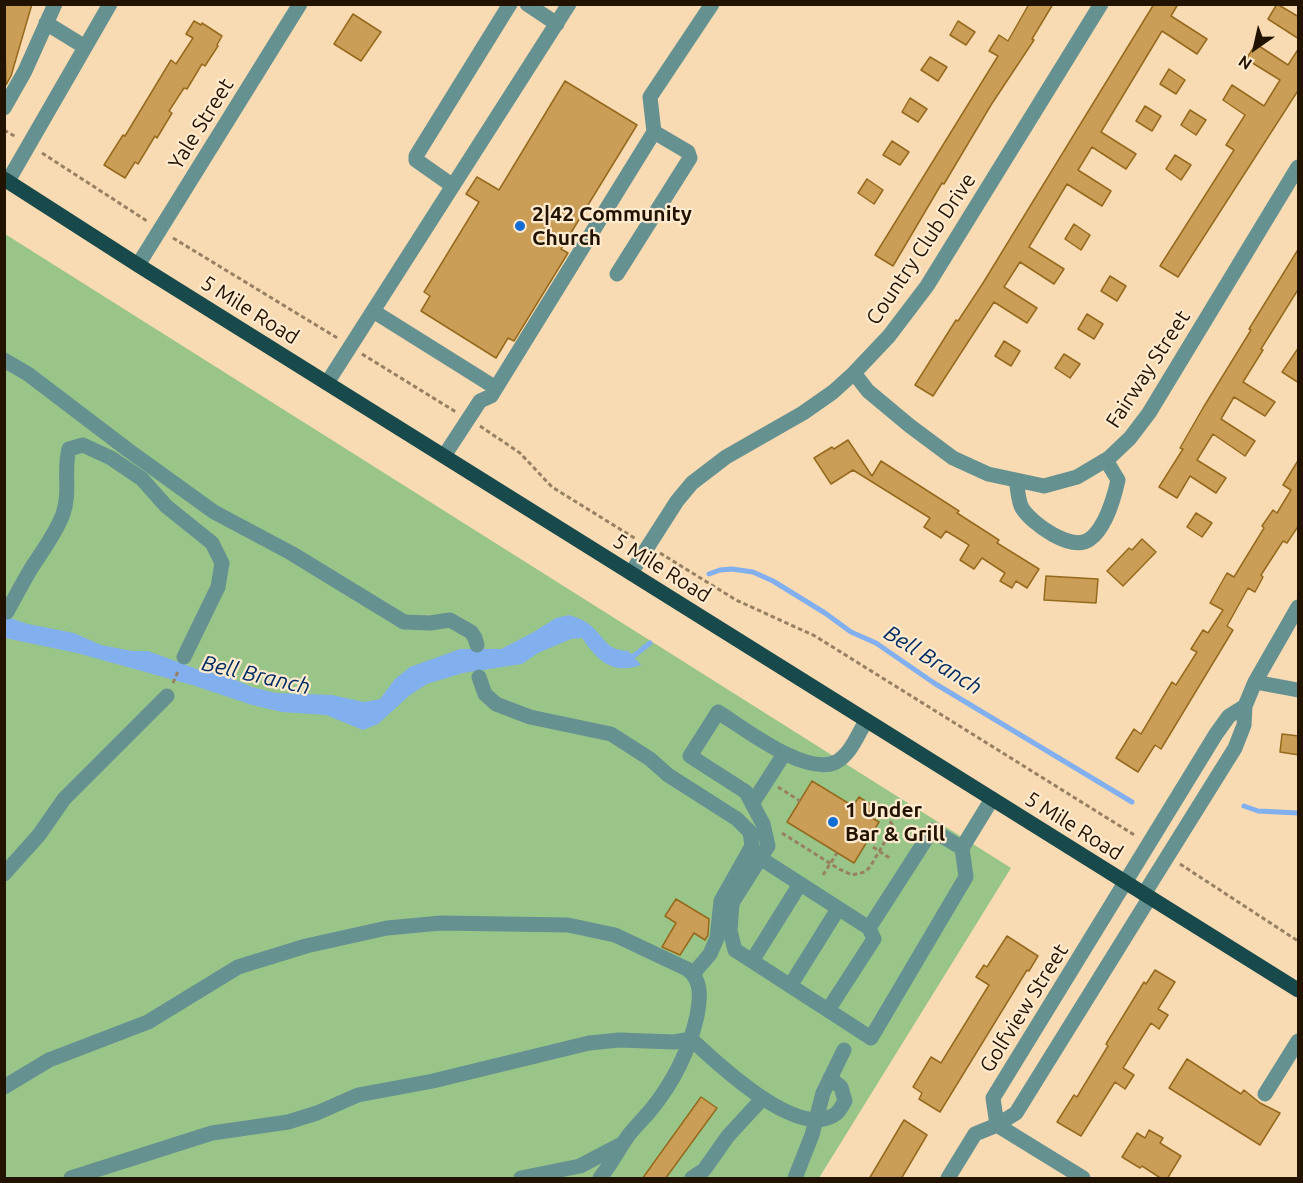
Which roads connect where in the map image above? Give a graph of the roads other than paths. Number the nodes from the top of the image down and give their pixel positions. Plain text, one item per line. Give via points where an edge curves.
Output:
1 (55, 4) edge
2 (110, 4) edge
3 (300, 4) edge
4 (510, 4) edge
5 (527, 4) edge
6 (569, 4) edge
7 (712, 4) edge
8 (1101, 4) edge
9 (46, 23) junction
10 (557, 24) junction
11 (85, 47) junction
12 (4, 108) edge
13 (654, 132) junction
14 (1299, 167) edge
15 (6, 180) edge
16 (453, 186) junction
17 (138, 265) junction
18 (617, 274) dead end
19 (373, 311) junction
20 (4, 360) edge
21 (854, 373) junction
22 (327, 383) junction
23 (496, 388) junction
24 (444, 456) junction
25 (1106, 460) junction
26 (1016, 481) junction
27 (631, 573) junction
28 (1299, 607) edge
29 (7, 612) dead end
30 (477, 645) dead end
31 (184, 657) road end
32 (479, 677) dead end
33 (1255, 682) junction
34 (1299, 690) edge
35 (167, 696) road end
36 (1245, 706) junction
37 (867, 721) junction
38 (784, 754) junction
39 (992, 799) junction
40 (753, 804) junction
41 (962, 848) junction
42 (760, 858) junction
43 (4, 874) edge
44 (1126, 883) junction
45 (800, 884) junction
46 (1147, 896) junction
47 (838, 909) junction
48 (869, 928) junction
49 (752, 961) junction
50 (693, 974) junction
51 (790, 986) junction
52 (1299, 990) edge
53 (828, 1010) junction
54 (692, 1039) junction
55 (1299, 1041) edge
56 (844, 1050) dead end
57 (830, 1078) junction
58 (4, 1087) edge
59 (1265, 1094) dead end
60 (763, 1098) junction
61 (816, 1118) junction
62 (997, 1125) junction
63 (624, 1143) junction
64 (71, 1179) edge
65 (521, 1179) edge
66 (600, 1179) edge
67 (692, 1179) edge
68 (795, 1179) edge
69 (948, 1179) edge
70 (1083, 1179) edge

1 - 9 street
2 - 11 street
3 - 17 street, Yale Street
4 - 16 street via 416,156 416,160
5 - 10 street
6 - 10 street
7 - 13 street via 650,97
8 - 21 street, Country Club Drive via 927,286 889,336
9 - 11 street
9 - 12 street
10 - 16 street
11 - 15 street
13 - 18 street via 688,152 690,158
13 - 23 street
14 - 25 street, Fairway Street via 1149,413
15 - 17 main road, 5 Mile Road
16 - 19 street
17 - 22 main road, 5 Mile Road
19 - 22 street
19 - 23 street
20 - 30 street via 214,512 291,553 404,622 450,621 471,632
21 - 26 street, Fairway Street via 868,391 953,458 988,474
21 - 27 street, Country Club Drive via 803,413 706,471 677,501
22 - 24 main road, 5 Mile Road
23 - 24 street via 491,396 480,401
24 - 27 main road, 5 Mile Road
25 - 26 street, Fairway Street via 1077,477 1044,486
25 - 26 street via 1118,480 1114,501 1097,530 1082,542 1051,534 1034,522 1021,506
27 - 37 main road, 5 Mile Road
28 - 33 street
29 - 31 street via 63,514 69,449 83,445 142,479 166,506 212,543 222,563 218,587
32 - 50 street via 485,694 496,704 530,717 611,734 737,819 750,832 752,846 721,901 717,938 710,954
33 - 34 street
33 - 36 street
35 - 43 street via 64,799
36 - 44 street, Golfview Street via 1229,717 1216,734
36 - 46 street via 1244,725 1234,748
37 - 38 street via 846,754 834,763 813,765
37 - 39 main road, 5 Mile Road
38 - 40 street
38 - 40 street via 718,712 690,756 746,792
39 - 41 street
39 - 44 main road, 5 Mile Road
40 - 42 street via 768,846
41 - 48 street via 932,830
41 - 53 street via 966,878 871,1038
42 - 45 street
42 - 49 street via 732,903 730,931 735,951
44 - 46 main road, 5 Mile Road
44 - 62 street, Golfview Street via 993,1098
45 - 47 street
45 - 49 street
46 - 52 main road, 5 Mile Road
46 - 62 street via 1016,1113
47 - 48 street
47 - 51 street
48 - 53 street via 874,939
49 - 51 street
50 - 54 street via 699,986 699,1004
50 - 58 street via 615,935 568,925 441,923 387,928 306,946 238,968 148,1022 49,1060
51 - 53 street
54 - 60 street
54 - 63 street via 678,1069
54 - 64 street via 589,1043 358,1095 288,1122 212,1133
55 - 59 street
56 - 57 street
57 - 61 street
57 - 61 street via 842,1087 845,1101 837,1113
60 - 61 street via 780,1110
60 - 67 street via 704,1170
61 - 68 street
62 - 69 street via 975,1134
62 - 70 street
63 - 65 street via 580,1166
63 - 66 street

